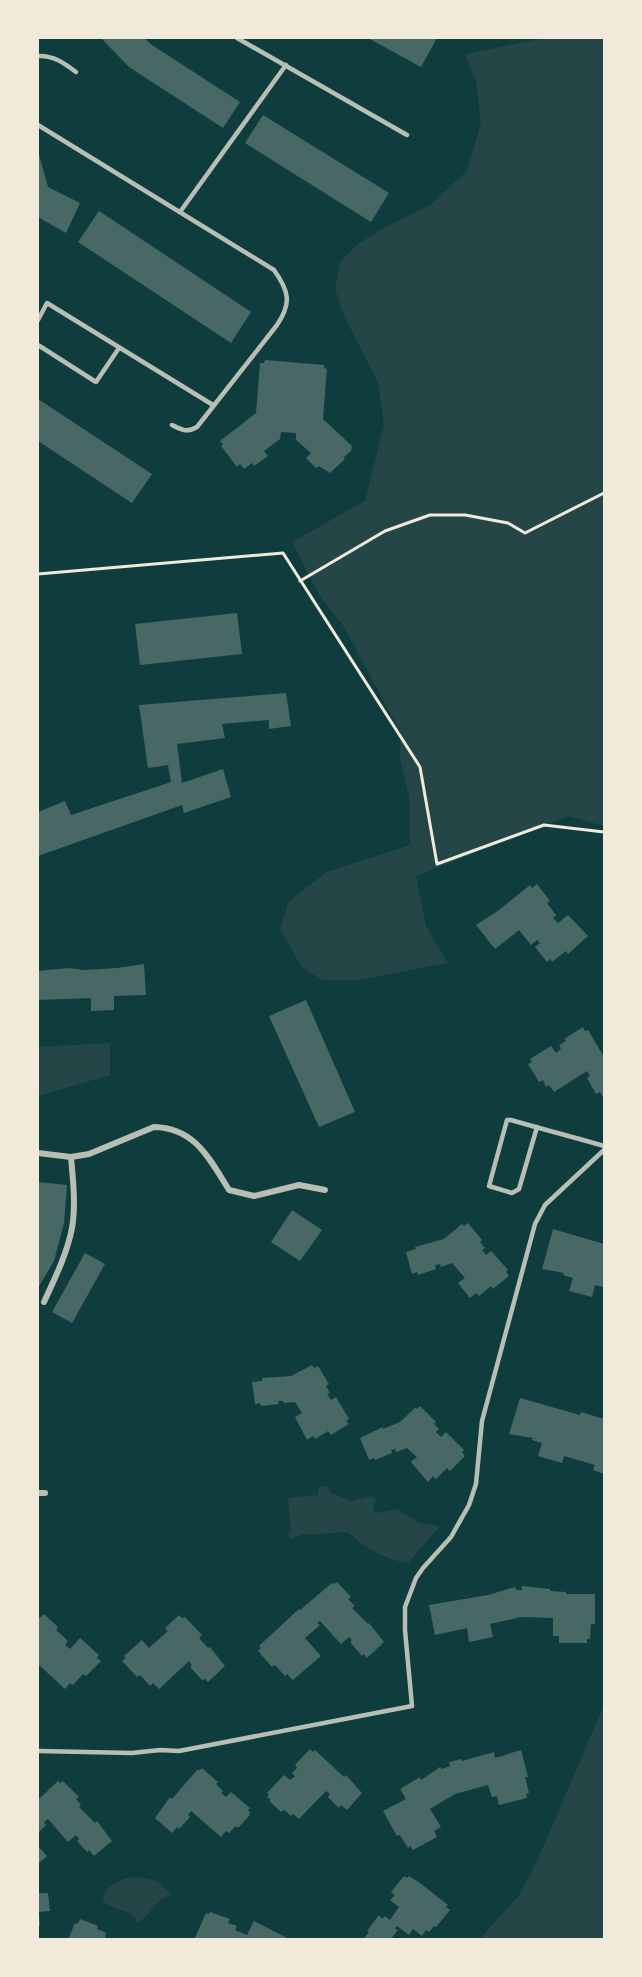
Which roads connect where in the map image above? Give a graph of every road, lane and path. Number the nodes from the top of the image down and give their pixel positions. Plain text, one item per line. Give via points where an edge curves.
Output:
1 (237, 38) edge
2 (38, 56) edge
3 (286, 65) junction
4 (76, 72) dead end
5 (38, 125) edge
6 (407, 135) dead end
7 (180, 212) junction
8 (38, 320) edge
9 (38, 345) edge
10 (119, 348) junction
11 (213, 405) junction
12 (172, 426) dead end
13 (604, 493) edge
14 (38, 574) edge
15 (300, 581) junction
16 (604, 832) edge
17 (537, 1127) junction
18 (604, 1148) edge
19 (38, 1153) edge
20 (71, 1157) junction
21 (325, 1190) dead end
22 (44, 1302) dead end
23 (38, 1751) edge

1 - 3 lane
2 - 4 lane via 59,60
3 - 6 lane
3 - 7 lane
5 - 7 lane
7 - 11 lane via 274,270 287,296 286,311 277,325
8 - 10 lane via 48,303
9 - 10 lane via 96,382
10 - 11 lane
11 - 12 lane via 190,431
13 - 15 path via 525,533 508,523 465,515 430,515 385,531
14 - 15 path via 283,553
15 - 16 path via 420,767 437,864 544,825
17 - 17 lane via 507,1120 489,1186 512,1193 519,1189
17 - 18 lane
18 - 23 lane via 545,1205 535,1224 482,1420 477,1476 469,1505 451,1537 416,1578 405,1607 412,1706 179,1750
19 - 20 street
20 - 21 street via 89,1154 154,1127 165,1127 184,1133 206,1154 229,1190 254,1196 299,1185
20 - 22 street via 73,1226

